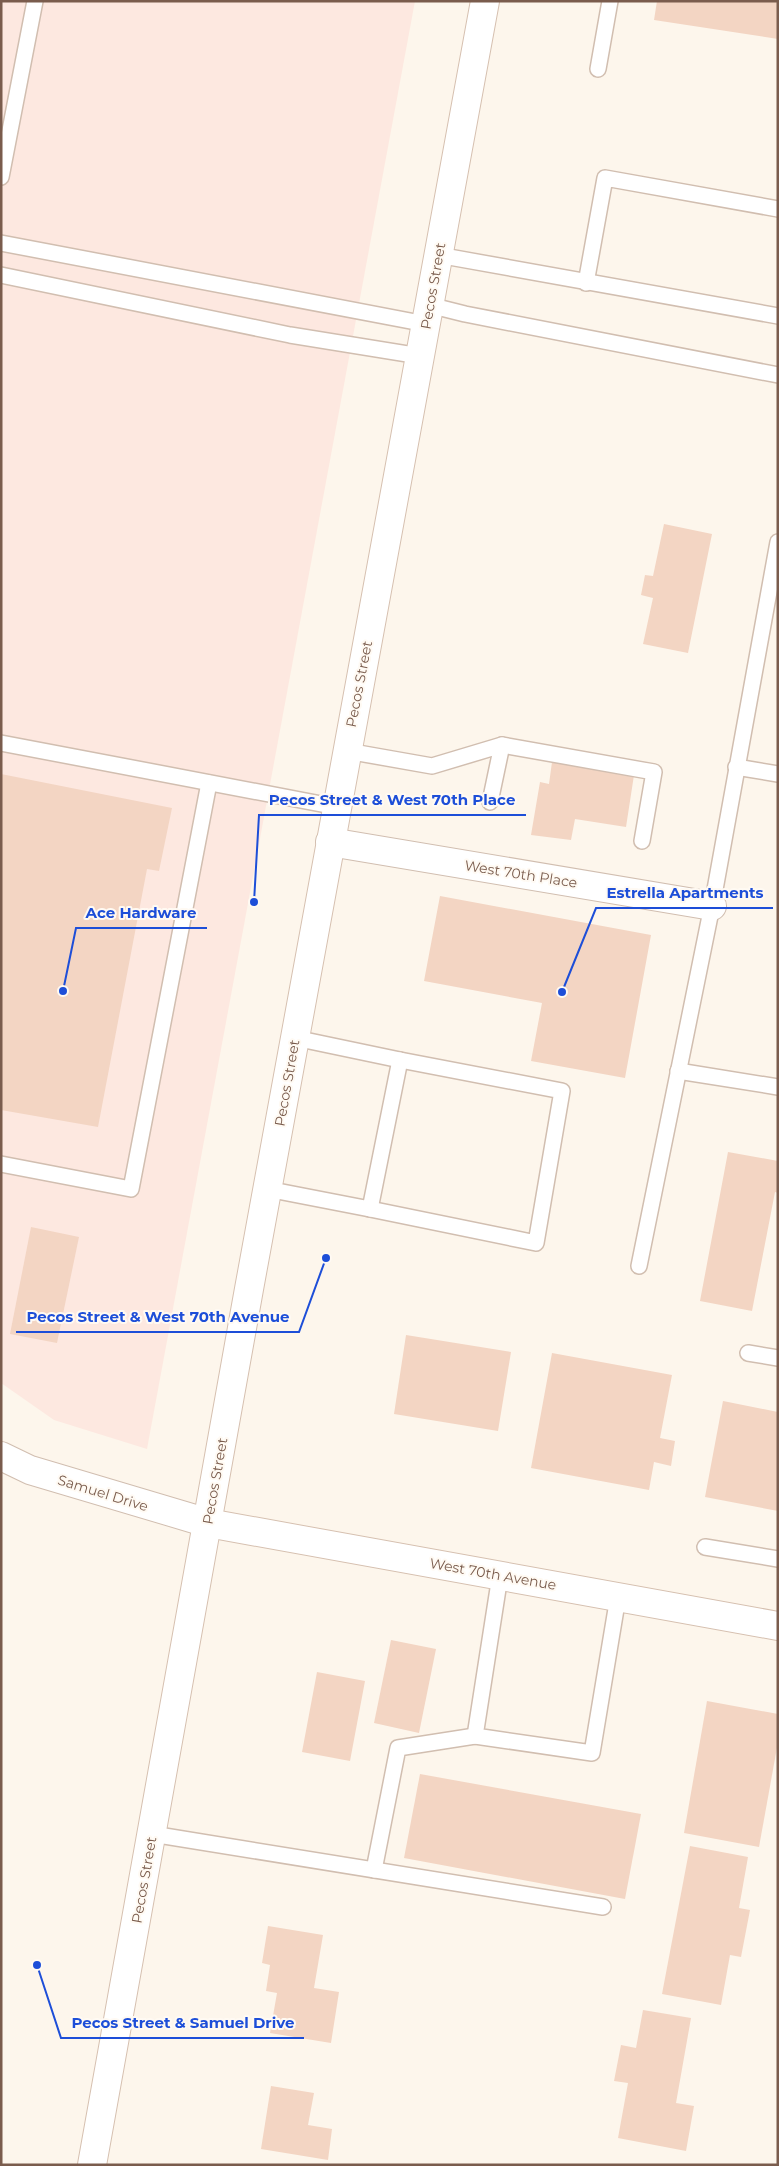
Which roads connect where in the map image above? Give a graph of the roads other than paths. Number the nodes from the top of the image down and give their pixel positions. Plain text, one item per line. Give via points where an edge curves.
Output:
1 (35, 1) edge
2 (485, 1) edge
3 (610, 1) edge
4 (598, 69) dead end
5 (1, 177) edge
6 (778, 210) edge
7 (1, 243) edge
8 (438, 255) junction
9 (1, 275) edge
10 (586, 283) junction
11 (428, 314) junction
12 (778, 316) edge
13 (420, 356) junction
14 (778, 374) edge
15 (778, 542) edge
16 (1, 743) edge
17 (502, 745) junction
18 (347, 752) junction
19 (736, 766) junction
20 (778, 774) edge
21 (209, 783) junction
22 (490, 802) dead end
23 (337, 808) junction
24 (642, 841) dead end
25 (330, 842) junction
26 (712, 906) junction
27 (295, 1038) junction
28 (400, 1060) junction
29 (678, 1071) junction
30 (778, 1087) edge
31 (1, 1164) edge
32 (267, 1189) junction
33 (370, 1209) junction
34 (640, 1266) dead end
35 (748, 1354) dead end
36 (778, 1358) edge
37 (1, 1456) edge
38 (208, 1523) junction
39 (705, 1547) dead end
40 (778, 1559) edge
41 (500, 1576) junction
42 (618, 1597) junction
43 (778, 1626) edge
44 (475, 1736) junction
45 (152, 1834) junction
46 (374, 1870) junction
47 (603, 1907) dead end
48 (92, 2165) edge

1 - 5 lane
2 - 8 main road, Pecos Street
3 - 4 lane
6 - 10 lane via 605,178
7 - 11 lane
8 - 10 lane
8 - 11 main road, Pecos Street
9 - 13 lane via 290,335
10 - 12 lane
11 - 13 main road, Pecos Street
11 - 14 lane via 465,314
13 - 18 main road, Pecos Street
15 - 19 lane
16 - 21 lane
17 - 18 lane via 432,766
17 - 22 lane
17 - 24 lane via 654,772
18 - 23 main road, Pecos Street
19 - 20 lane
19 - 26 lane
21 - 23 lane
21 - 31 lane via 131,1189
23 - 25 main road, Pecos Street
25 - 26 main road, West 70th Place
25 - 27 main road, Pecos Street
26 - 29 lane
27 - 28 lane
27 - 32 main road, Pecos Street
28 - 33 lane
28 - 33 lane via 562,1091 536,1243
29 - 30 lane
29 - 34 lane
32 - 33 lane
32 - 38 main road, Pecos Street
35 - 36 lane
37 - 38 main road, Samuel Drive via 30,1470
38 - 41 main road, West 70th Avenue
38 - 45 main road, Pecos Street
39 - 40 lane
41 - 42 main road, West 70th Avenue
41 - 44 lane
42 - 43 main road, West 70th Avenue
42 - 44 lane via 592,1753
44 - 46 lane via 398,1748
45 - 46 lane
45 - 48 main road, Pecos Street
46 - 47 lane

